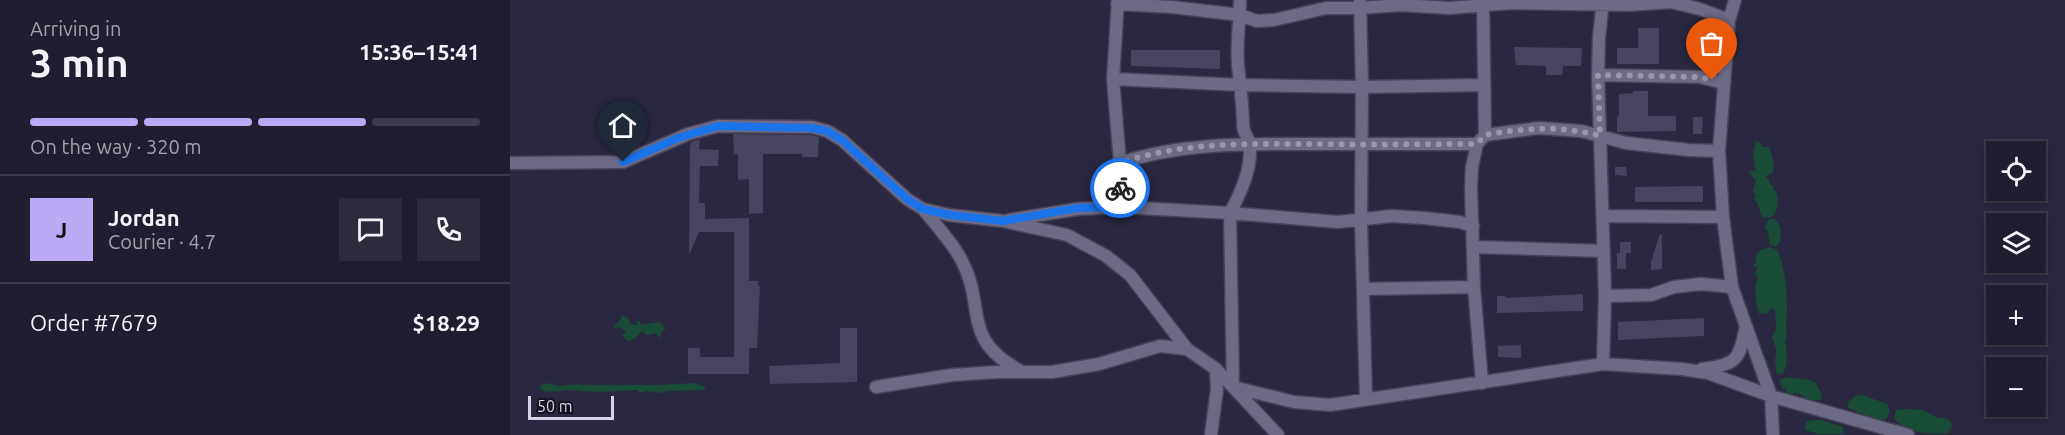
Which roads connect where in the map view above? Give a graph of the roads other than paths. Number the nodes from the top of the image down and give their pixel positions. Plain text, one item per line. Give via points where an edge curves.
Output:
1 (1240, 0) edge
2 (1735, 0) edge
3 (1118, 2) edge
4 (1483, 2) edge
5 (1603, 3) edge
6 (1361, 4) edge
7 (1240, 15) junction
8 (1729, 20) junction
9 (1598, 75) junction
10 (1113, 79) junction
11 (1723, 83) junction
12 (1483, 85) junction
13 (1242, 86) junction
14 (1362, 87) junction
15 (1600, 136) junction
16 (1481, 140) junction
17 (1250, 144) junction
18 (1361, 144) junction
19 (1719, 151) junction
20 (510, 163) edge
21 (1120, 163) junction
22 (1120, 207) junction
23 (923, 209) junction
24 (1230, 213) junction
25 (1603, 216) junction
26 (1723, 218) junction
27 (1361, 220) junction
28 (1003, 221) junction
29 (1473, 226) junction
30 (1473, 248) junction
31 (1604, 251) junction
32 (1474, 287) junction
33 (1732, 287) junction
34 (1364, 289) junction
35 (1605, 296) junction
36 (1745, 328) junction
37 (1187, 349) junction
38 (1603, 364) junction
39 (1216, 369) junction
40 (1692, 370) junction
41 (1022, 372) junction
42 (1482, 383) junction
43 (876, 387) dead end
44 (1233, 387) junction
45 (1771, 396) junction
46 (1366, 399) junction
47 (1211, 435) edge
48 (1278, 435) edge
49 (1773, 435) edge
50 (1908, 435) edge

1 - 7 street
2 - 8 street
3 - 7 street
3 - 10 street
4 - 5 street
4 - 6 street via 1468,8
4 - 12 street
5 - 8 street via 1671,2
5 - 9 street
6 - 7 street via 1274,20 1257,21
6 - 14 street
7 - 13 street via 1238,64
8 - 11 street
9 - 11 street via 1700,77
9 - 15 street
10 - 13 street
10 - 21 street
11 - 19 street
12 - 14 street
12 - 16 street
13 - 14 street
13 - 17 street via 1243,127
14 - 18 street
15 - 16 street via 1539,128
15 - 19 street via 1654,146
15 - 25 street
16 - 18 street
16 - 29 street via 1472,167
17 - 18 street
17 - 21 street via 1158,152
17 - 24 street via 1248,172
18 - 27 street
19 - 26 street
20 - 23 street via 623,162 718,126 812,128 842,140
21 - 22 street
22 - 24 street
22 - 28 street via 1077,208
23 - 28 street
23 - 41 street via 962,261 990,351
24 - 27 street via 1338,222
24 - 44 street
25 - 26 street
25 - 31 street
26 - 33 street
27 - 29 street via 1413,217
27 - 34 street
28 - 37 street via 1067,235 1106,256 1130,275
29 - 30 street
30 - 31 street
30 - 32 street
31 - 35 street
32 - 34 street
32 - 42 street
33 - 35 street via 1701,284 1651,295
33 - 36 street
34 - 46 street
35 - 38 street
36 - 40 street via 1737,357 1721,366
36 - 45 street
37 - 39 street
37 - 41 street via 1160,346 1099,364 1052,372
38 - 40 street
38 - 42 street
39 - 44 street
39 - 47 street
40 - 45 street
41 - 43 street via 952,375
42 - 46 street
44 - 46 street via 1294,402 1330,405
44 - 48 street
45 - 49 street
45 - 50 street

